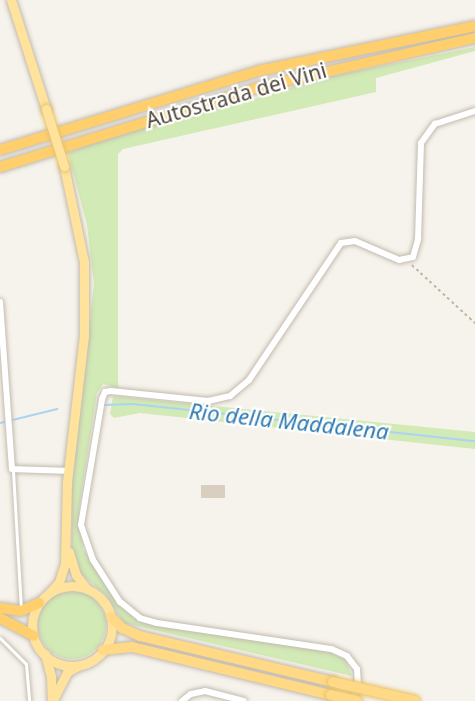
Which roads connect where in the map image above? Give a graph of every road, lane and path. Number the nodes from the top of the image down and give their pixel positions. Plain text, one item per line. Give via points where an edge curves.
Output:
1 (11, 0) edge
2 (475, 26) edge
3 (475, 38) edge
4 (475, 111) edge
5 (0, 150) edge
6 (0, 167) edge
7 (405, 260) junction
8 (0, 302) edge
9 (475, 324) edge
10 (12, 469) junction
11 (68, 471) junction
12 (66, 535) junction
13 (87, 589) junction
14 (48, 594) junction
15 (39, 603) junction
16 (0, 608) edge
17 (21, 611) junction
18 (111, 617) junction
19 (0, 618) edge
20 (34, 636) junction
21 (0, 638) edge
22 (103, 650) junction
23 (45, 654) junction
24 (80, 665) junction
25 (63, 678) junction
26 (29, 701) edge
27 (52, 701) edge
28 (58, 701) edge
29 (182, 701) edge
30 (244, 701) edge
31 (352, 701) edge
32 (357, 701) edge
33 (415, 701) edge

1 - 11 main road, bridge via 64,166 78,223 86,283 84,336
2 - 5 highway, Autostrada dei Vini via 258,71
3 - 6 highway, Autostrada dei Vini via 363,60 256,88
4 - 7 street via 435,124 426,132 421,143 417,250
7 - 9 path
7 - 31 street via 355,241 341,243 249,380 230,396 207,400 105,392 80,513 88,550 128,610 157,623 331,649 347,656 357,669 358,684
8 - 10 street
10 - 11 street
10 - 17 lane
11 - 12 main road
12 - 13 main road via 73,569
12 - 14 main road via 62,575
13 - 14 main road via 71,586
13 - 18 main road via 105,603
14 - 15 main road
15 - 17 highway
15 - 20 main road via 33,619
16 - 17 highway
18 - 22 main road via 111,634
18 - 33 highway, bridge via 122,628 140,636
19 - 20 highway
20 - 23 main road
21 - 26 lane via 26,664
22 - 24 main road
22 - 32 highway, bridge via 132,647
23 - 24 main road via 67,665
23 - 27 main road
24 - 25 main road
25 - 27 main road
25 - 28 street
29 - 30 street via 191,694 205,692

